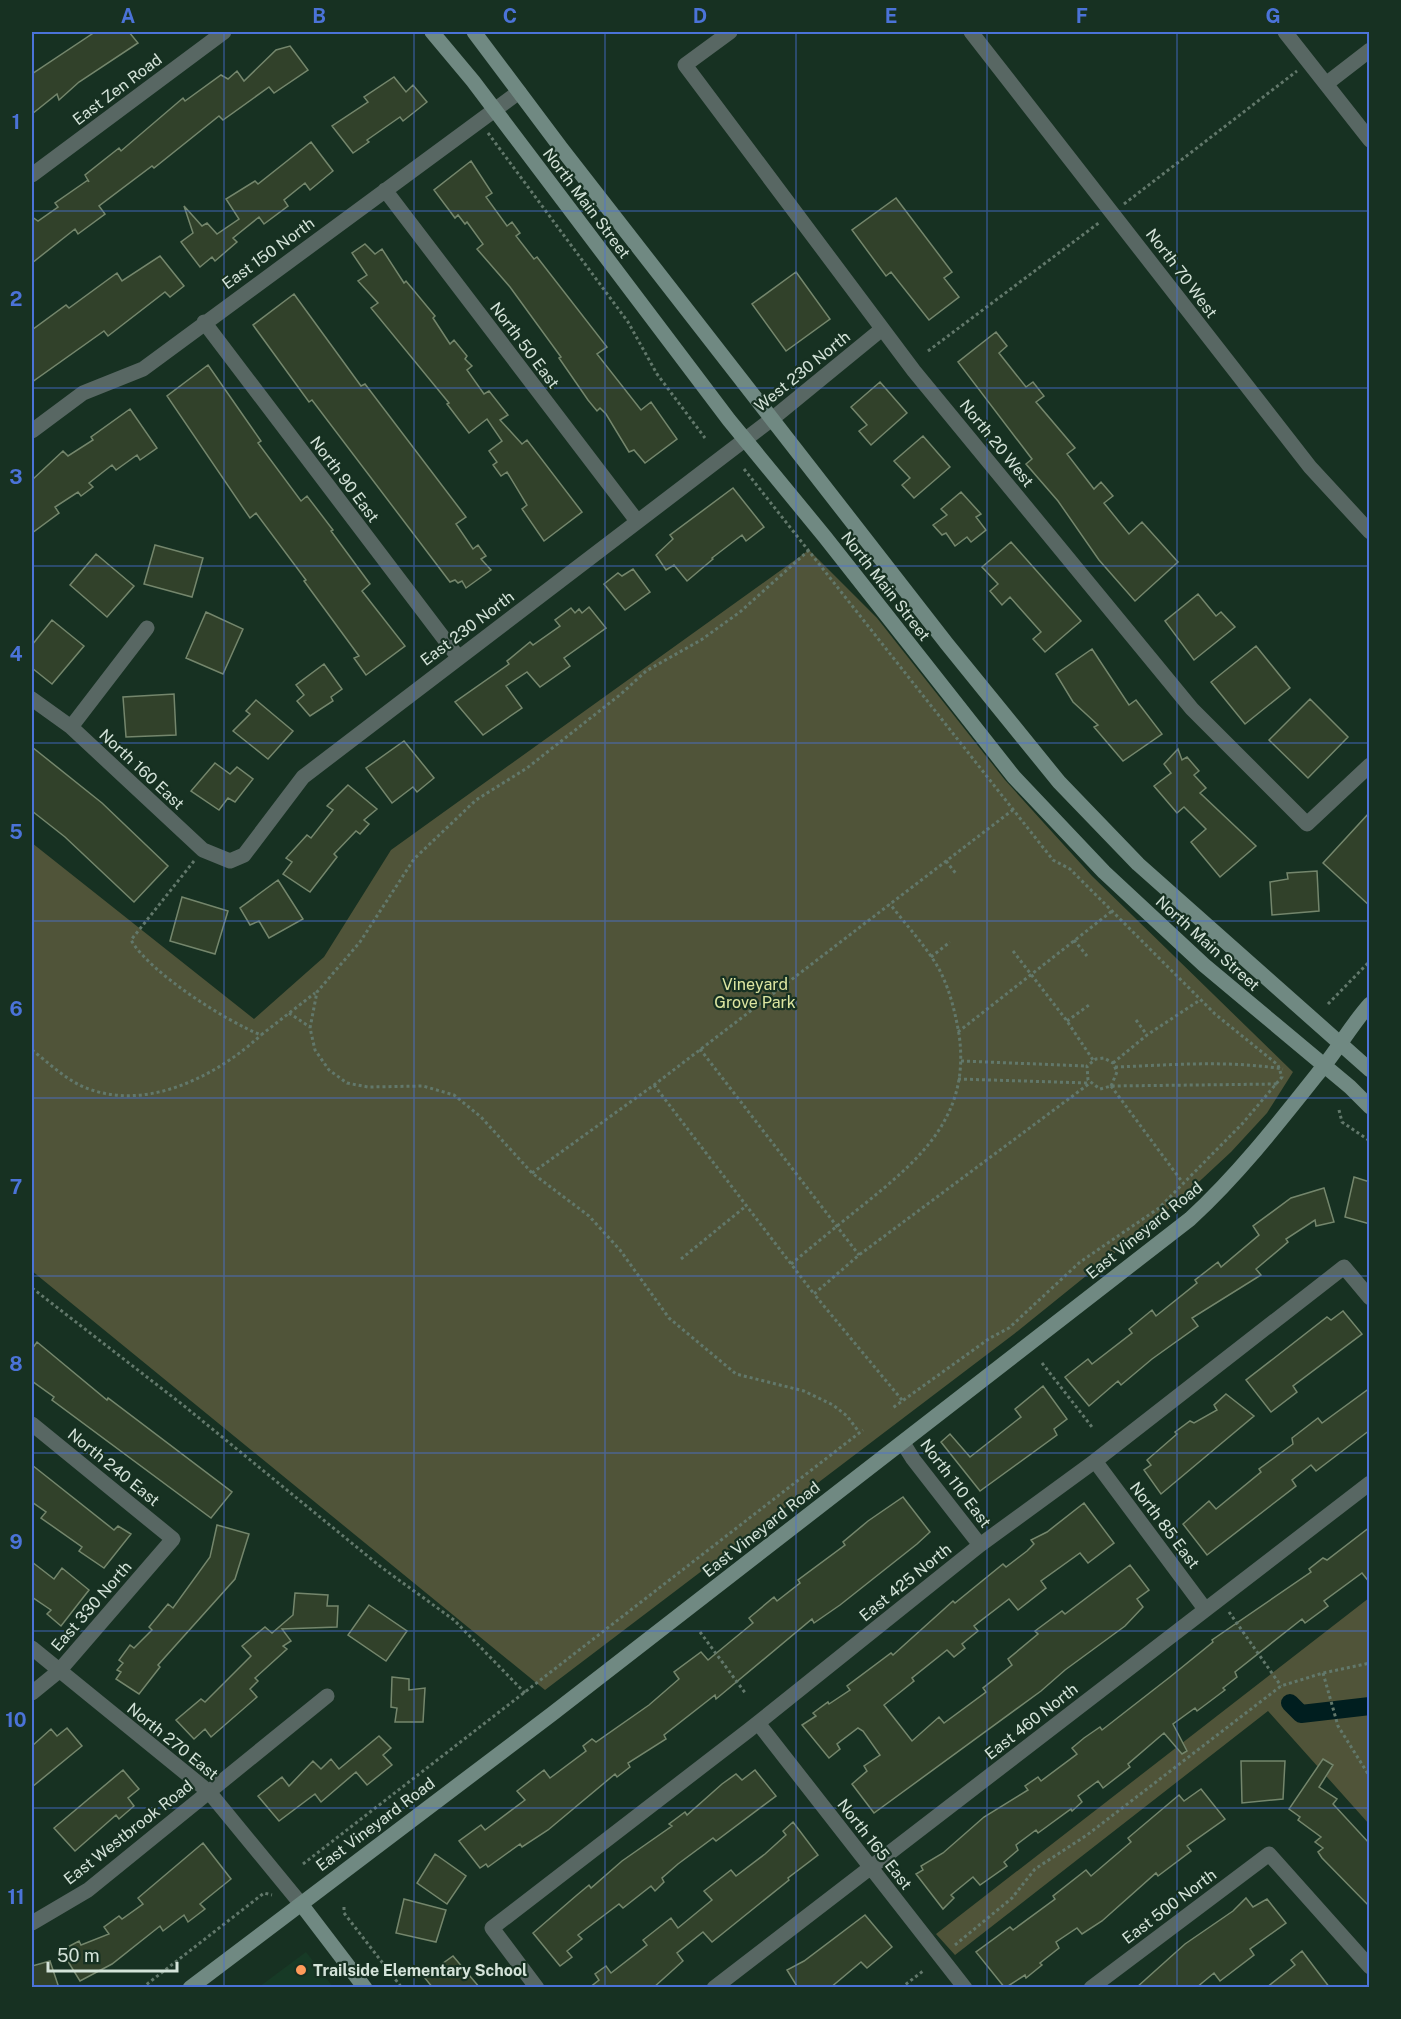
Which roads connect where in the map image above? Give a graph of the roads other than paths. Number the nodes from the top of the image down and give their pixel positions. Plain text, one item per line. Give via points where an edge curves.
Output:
1 (224, 32) edge
2 (432, 32) edge
3 (474, 32) edge
4 (730, 32) edge
5 (971, 32) edge
6 (1285, 32) edge
7 (1370, 50) edge
8 (1326, 84) junction
9 (519, 92) junction
10 (494, 110) junction
11 (1370, 140) edge
12 (32, 175) edge
13 (385, 190) junction
14 (204, 322) junction
15 (882, 329) junction
16 (772, 419) junction
17 (32, 431) edge
18 (744, 440) junction
19 (638, 521) junction
20 (1370, 532) edge
21 (147, 628) dead end
22 (458, 657) junction
23 (32, 699) edge
24 (71, 727) junction
25 (1370, 765) edge
26 (230, 861) joint
27 (1370, 1004) edge
28 (1340, 1044) junction
29 (1324, 1066) junction
30 (1370, 1070) edge
31 (1370, 1107) edge
32 (1370, 1298) edge
33 (32, 1424) edge
34 (903, 1443) junction
35 (1095, 1461) junction
36 (1370, 1483) edge
37 (173, 1539) joint
38 (980, 1545) junction
39 (1205, 1609) junction
40 (32, 1648) edge
41 (59, 1671) junction
42 (32, 1693) edge
43 (327, 1696) dead end
44 (758, 1723) junction
45 (209, 1792) junction
46 (870, 1867) junction
47 (301, 1904) junction
48 (32, 1923) edge
49 (1370, 1967) edge
50 (190, 1988) edge
51 (365, 1988) edge
52 (537, 1988) edge
53 (714, 1988) edge
54 (965, 1988) edge
55 (1091, 1988) edge

1 - 12 street, East Zen Road
2 - 10 main road, North Main Street
3 - 9 main road, North Main Street
4 - 15 street, North 20 West via 685,65
5 - 20 street, North 70 West via 1310,467
6 - 8 street
7 - 8 street
8 - 11 street
9 - 10 street, East 150 North
9 - 16 main road, North Main Street
10 - 13 street, East 150 North
10 - 18 main road, North Main Street
13 - 14 street, East 150 North
13 - 19 street, North 50 East
14 - 17 street, East 150 North via 143,369 83,393
14 - 22 street, North 90 East
15 - 16 street, West 230 North
15 - 25 street, North 20 West via 1192,709 1307,824
16 - 18 street, West 230 North
16 - 28 main road, North Main Street via 1059,782 1138,864
18 - 19 street, East 230 North
18 - 29 main road, North Main Street via 1014,777 1204,965
19 - 22 street, East 230 North
21 - 24 street
22 - 26 street, East 230 North via 303,777 244,855
23 - 24 street, North 160 East
24 - 26 street, North 160 East via 203,850
27 - 28 main road, East Vineyard Road
28 - 29 main road, East Vineyard Road
28 - 30 main road, North Main Street
29 - 31 main road, North Main Street
29 - 34 main road, East Vineyard Road via 1225,1187 1190,1219
32 - 35 street, East 425 North via 1344,1267
33 - 37 street, North 240 East
34 - 38 street, North 110 East
34 - 47 main road, East Vineyard Road
35 - 38 street, East 425 North
35 - 39 street, North 85 East
36 - 39 street, East 460 North
37 - 41 street, East 330 North
38 - 44 street, East 425 North
39 - 46 street, East 460 North
40 - 41 street, North 270 East
41 - 42 street, East 330 North
41 - 45 street, North 270 East
43 - 45 street, East Westbrook Road
44 - 46 street, North 165 East
44 - 52 street, East 425 North via 492,1928
45 - 47 street, North 270 East
45 - 48 street, East Westbrook Road via 88,1890
46 - 53 street, East 460 North
46 - 54 street, North 165 East
47 - 50 main road, East Vineyard Road
47 - 51 main road
49 - 55 street, East 500 North via 1269,1854

